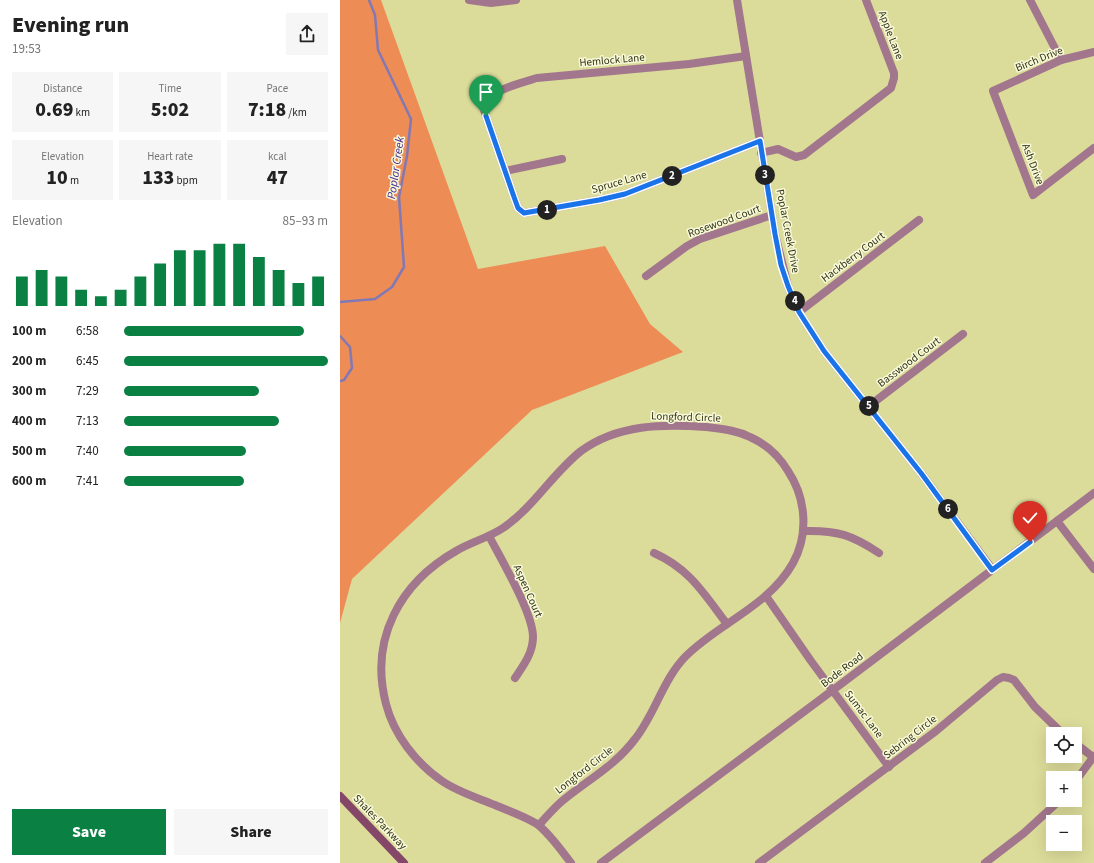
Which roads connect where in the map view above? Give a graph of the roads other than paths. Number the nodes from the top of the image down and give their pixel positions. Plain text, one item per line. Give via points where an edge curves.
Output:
1 (469, 0) edge
2 (516, 0) edge
3 (737, 0) edge
4 (866, 0) edge
5 (1030, 0) edge
6 (1094, 52) edge
7 (746, 56) junction
8 (1061, 60) junction
9 (993, 91) joint
10 (484, 101) joint
11 (760, 141) junction
12 (1094, 148) edge
13 (761, 153) junction
14 (562, 159) dead end
15 (505, 171) junction
16 (772, 215) junction
17 (919, 220) dead end
18 (646, 276) dead end
19 (799, 312) junction
20 (963, 334) dead end
21 (869, 406) junction
22 (1094, 493) edge
23 (1057, 521) junction
24 (804, 531) junction
25 (489, 536) junction
26 (654, 553) dead end
27 (879, 553) dead end
28 (1094, 569) edge
29 (992, 570) junction
30 (766, 596) junction
31 (727, 624) junction
32 (515, 678) dead end
33 (833, 691) junction
34 (1055, 727) edge
35 (1082, 748) edge
36 (1094, 756) edge
37 (889, 767) junction
38 (1082, 772) edge
39 (340, 796) edge
40 (1052, 807) edge
41 (539, 825) junction
42 (404, 863) edge
43 (571, 863) edge
44 (601, 863) edge
45 (760, 863) edge
46 (985, 863) edge

1 - 2 street via 491,3
3 - 7 street, Poplar Creek Drive
4 - 13 street, Apple Lane via 891,65 894,78 891,88 804,155 796,157 778,149
5 - 8 street
6 - 8 street, Birch Drive
7 - 10 street, Hemlock Lane via 537,78 503,90
7 - 11 street, Poplar Creek Drive
8 - 9 street, Birch Drive
9 - 12 street, Ash Drive via 1033,195
10 - 15 street, Spruce Lane via 483,107
11 - 13 street, Poplar Creek Drive
11 - 15 street, Spruce Lane via 625,194 529,213 524,213 518,208
13 - 16 street, Poplar Creek Drive
14 - 15 street
16 - 18 street, Rosewood Court via 700,239 686,246
16 - 19 street, Poplar Creek Drive via 781,265
17 - 19 street, Hackberry Court
19 - 21 street, Poplar Creek Drive via 824,351
20 - 21 street, Basswood Court
21 - 29 street, Poplar Creek Drive
22 - 23 street, Bode Road
23 - 28 street
23 - 29 street, Bode Road
24 - 25 street, Longford Circle via 803,507 799,492 781,461 764,444 728,429 650,426 612,434 581,451 522,513
24 - 27 street via 850,536
24 - 30 street, Longford Circle via 794,563
25 - 32 street, Aspen Court via 524,604 532,627 532,648
25 - 41 street, Longford Circle via 458,549 418,578 407,591 396,608 384,644 383,689 397,731 411,752 429,770 456,789
26 - 31 street via 671,561 690,576
29 - 33 street, Bode Road
30 - 31 street, Longford Circle
30 - 33 street, Sumac Lane
31 - 41 street, Longford Circle via 687,655 678,666 634,741 603,771 559,804
33 - 37 street, Sumac Lane
33 - 44 street, Bode Road
34 - 37 street, Sebring Circle via 1014,680 1003,678 997,680
35 - 36 street
36 - 38 street
37 - 45 street, Sebring Circle
39 - 42 street, Shales Parkway
40 - 46 street
41 - 43 street

